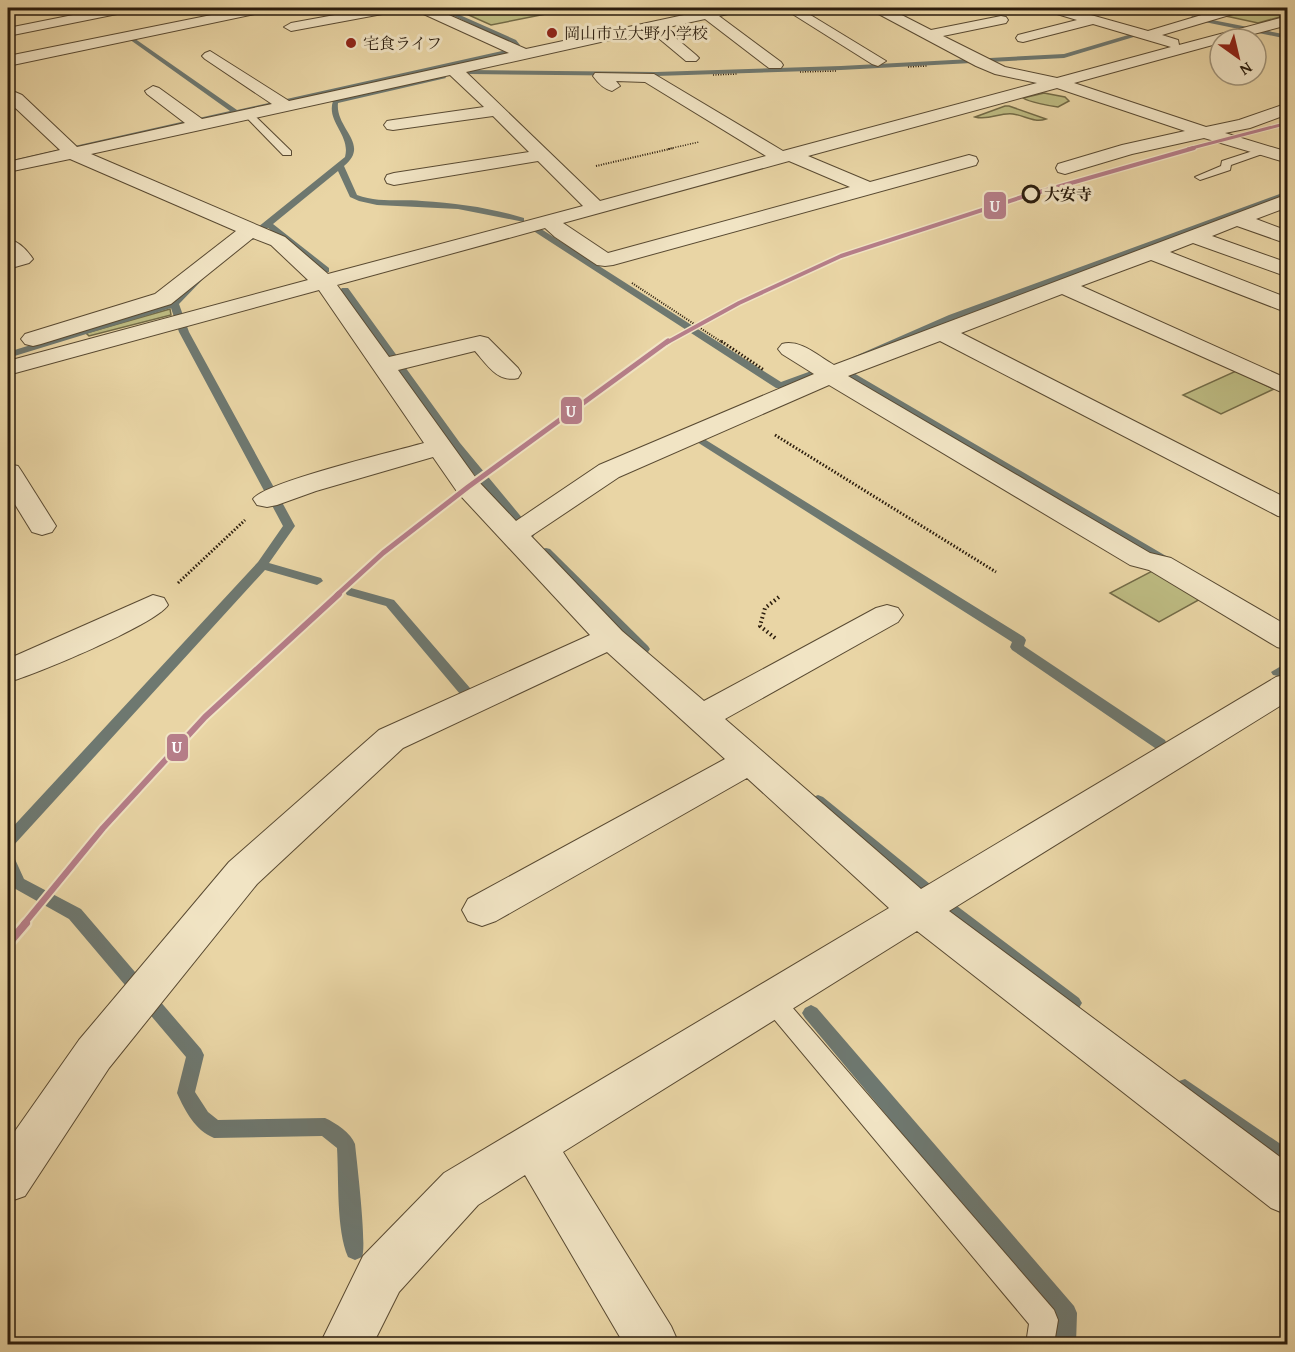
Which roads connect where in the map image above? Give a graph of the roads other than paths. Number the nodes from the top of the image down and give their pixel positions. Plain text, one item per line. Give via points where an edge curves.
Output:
1 (264, 8) edge
2 (393, 8) edge
3 (422, 8) edge
4 (736, 8) edge
5 (790, 8) edge
6 (884, 8) edge
7 (1052, 8) edge
8 (1238, 8) edge
9 (122, 9) dead end
10 (707, 14) junction
11 (1001, 20) dead end
12 (1094, 20) junction
13 (1287, 20) edge
14 (653, 26) junction
15 (291, 27) dead end
16 (1262, 27) edge
17 (8, 32) edge
18 (929, 35) junction
19 (1146, 35) junction
20 (1268, 36) edge
21 (1023, 38) dead end
22 (1276, 38) dead end
23 (1208, 41) edge
24 (1113, 45) dead end
25 (1187, 47) junction
26 (515, 50) junction
27 (210, 56) dead end
28 (691, 58) dead end
29 (1024, 60) dead end
30 (8, 61) edge
31 (878, 61) dead end
32 (983, 62) junction
33 (775, 65) dead end
34 (453, 70) junction
35 (1055, 82) junction
36 (612, 86) dead end
37 (153, 91) dead end
38 (12, 101) edge
39 (282, 103) junction
40 (1287, 108) edge
41 (497, 110) junction
42 (249, 115) junction
43 (195, 122) junction
44 (393, 125) dead end
45 (1210, 132) junction
46 (69, 150) junction
47 (1262, 151) junction
48 (287, 153) dead end
49 (543, 156) junction
50 (785, 156) junction
51 (1287, 158) edge
52 (969, 161) dead end
53 (8, 167) edge
54 (1065, 168) dead end
55 (1200, 177) dead end
56 (394, 179) dead end
57 (868, 188) junction
58 (1287, 200) edge
59 (596, 207) junction
60 (1236, 219) junction
61 (548, 220) junction
62 (257, 232) junction
63 (1193, 236) junction
64 (1287, 237) edge
65 (8, 245) edge
66 (1153, 253) junction
67 (8, 262) edge
68 (1287, 271) edge
69 (324, 282) junction
70 (1062, 286) junction
71 (1287, 306) edge
72 (941, 332) junction
73 (8, 346) edge
74 (790, 349) dead end
75 (392, 364) junction
76 (8, 368) edge
77 (831, 371) junction
78 (509, 373) dead end
79 (1287, 388) edge
80 (438, 447) junction
81 (8, 472) edge
82 (272, 497) road end
83 (1287, 510) edge
84 (42, 526) dead end
85 (520, 530) junction
86 (153, 605) road end
87 (887, 615) dead end
88 (611, 638) junction
89 (1287, 640) edge
90 (8, 670) edge
91 (1287, 685) edge
92 (709, 714) junction
93 (749, 761) junction
94 (929, 902) junction
95 (482, 910) dead end
96 (771, 999) junction
97 (533, 1145) junction
98 (8, 1180) edge
99 (1287, 1192) edge
100 (346, 1344) edge
101 (653, 1344) edge
102 (1040, 1344) edge

1 - 30 street
2 - 15 street
3 - 26 street
4 - 10 street
5 - 31 street
6 - 18 street
7 - 12 street
8 - 19 street
9 - 17 street
10 - 14 street
10 - 33 street
11 - 18 street
12 - 19 street
12 - 21 street
13 - 16 street
14 - 26 street
14 - 28 street
18 - 32 street
19 - 24 street
19 - 25 street
20 - 22 street
23 - 25 street
25 - 35 street
26 - 34 street
27 - 39 street
29 - 32 street
32 - 35 street via 1017,76
34 - 39 street
34 - 41 street
35 - 45 street
35 - 50 street
36 - 50 street via 601,76 648,77 738,133
37 - 43 street
38 - 46 street
39 - 42 street
40 - 45 street
41 - 44 street
41 - 49 street
42 - 43 street
42 - 48 lane
43 - 46 street
45 - 47 street
45 - 54 street via 1128,149
46 - 53 street
46 - 62 street
47 - 51 street
47 - 55 lane
49 - 56 street
49 - 59 street
50 - 57 street
50 - 59 street
52 - 57 street
57 - 61 street via 608,260 571,239
58 - 60 street
59 - 61 street
60 - 63 street
60 - 64 street
61 - 69 street
62 - 69 street via 278,241
62 - 73 street via 164,299
63 - 66 street
63 - 68 street
65 - 67 street via 22,259
66 - 70 street
66 - 71 street
69 - 75 street
69 - 76 street
70 - 72 street
70 - 79 street
72 - 77 street
72 - 83 street
74 - 77 street
75 - 78 street via 480,343
75 - 80 street
77 - 85 street via 812,385 609,471
77 - 89 street via 1140,559 1160,564
80 - 82 street
80 - 85 street via 468,486
81 - 84 street
85 - 88 street
86 - 90 street via 119,624
87 - 92 street
88 - 92 street
88 - 98 street via 391,739 243,873 94,1054
91 - 94 street
92 - 93 street
93 - 94 street
93 - 95 street
94 - 96 street
94 - 99 street
96 - 97 street
96 - 102 lane via 1044,1320
97 - 100 street via 461,1189 381,1274
97 - 101 street

